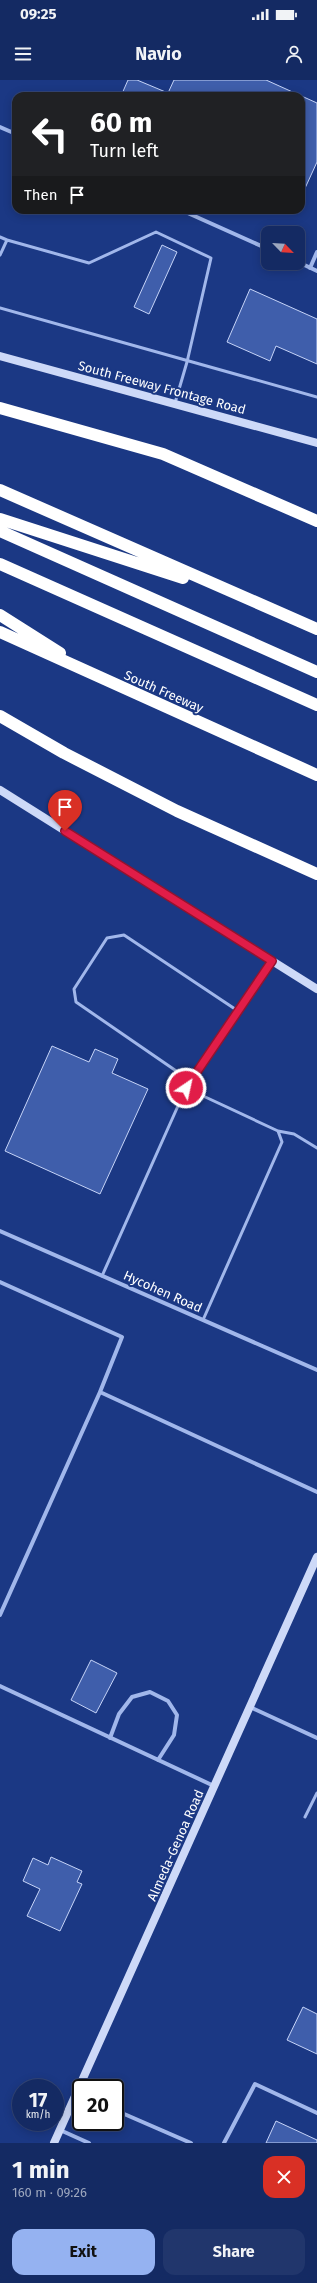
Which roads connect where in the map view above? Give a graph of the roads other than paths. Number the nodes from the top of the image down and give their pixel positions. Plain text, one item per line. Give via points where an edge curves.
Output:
1 (0, 127) edge
2 (12, 132) edge
3 (190, 214) edge
4 (0, 237) edge
5 (7, 240) junction
6 (261, 246) edge
7 (317, 252) edge
8 (0, 255) edge
9 (305, 266) edge
10 (310, 268) junction
11 (317, 271) edge
12 (0, 308) edge
13 (0, 356) edge
14 (187, 362) junction
15 (317, 397) edge
16 (175, 403) junction
17 (0, 408) edge
18 (316, 441) edge
19 (0, 490) edge
20 (0, 520) edge
21 (317, 520) edge
22 (0, 531) edge
23 (0, 564) edge
24 (242, 596) junction
25 (0, 615) edge
26 (317, 629) edge
27 (0, 632) edge
28 (317, 672) edge
29 (96, 676) junction
30 (317, 705) edge
31 (0, 716) edge
32 (317, 775) edge
33 (0, 790) edge
34 (317, 874) edge
35 (272, 961) junction
36 (317, 989) edge
37 (238, 1011) junction
38 (186, 1088) junction
39 (278, 1131) junction
40 (317, 1148) edge
41 (0, 1231) edge
42 (102, 1276) junction
43 (0, 1282) edge
44 (203, 1320) junction
45 (317, 1370) edge
46 (100, 1392) junction
47 (317, 1492) edge
48 (317, 1557) edge
49 (0, 1615) edge
50 (0, 1686) edge
51 (250, 1707) junction
52 (110, 1738) junction
53 (317, 1738) edge
54 (158, 1760) junction
55 (214, 1786) junction
56 (317, 1793) edge
57 (305, 1817) dead end
58 (86, 2079) edge
59 (72, 2107) edge
60 (317, 2113) edge
61 (124, 2114) edge
62 (64, 2122) edge
63 (60, 2131) edge
64 (62, 2131) edge
65 (54, 2143) edge
66 (89, 2143) edge
67 (191, 2143) edge
68 (224, 2143) edge

1 - 2 street
3 - 6 street
4 - 5 lane
5 - 8 lane
5 - 14 lane via 89,263 156,232 211,258
7 - 10 street
9 - 10 street
10 - 11 street
12 - 14 lane
13 - 16 main road, South Freeway Frontage Road
14 - 15 lane
14 - 16 lane
16 - 18 main road, South Freeway Frontage Road
17 - 21 highway via 162,454
19 - 24 highway
20 - 24 highway
22 - 28 highway
23 - 30 highway
24 - 26 highway
25 - 29 highway
27 - 29 highway, South Freeway
29 - 32 highway, South Freeway
31 - 34 highway via 64,753 176,811
33 - 35 main road
35 - 36 main road
35 - 37 lane
37 - 38 lane
37 - 38 lane via 124,935 107,938 74,989 76,1002 185,1077
38 - 39 lane
38 - 42 lane
39 - 40 lane via 294,1134
39 - 44 lane via 282,1142
41 - 42 street, Hycohen Road
42 - 44 street, Hycohen Road
43 - 46 street via 122,1338
44 - 45 street, Hycohen Road
46 - 47 street
46 - 49 street
48 - 51 main road, Almeda-Genoa Road
50 - 52 street
51 - 53 street
51 - 55 main road, Almeda-Genoa Road
52 - 54 street
52 - 54 street via 119,1714 132,1697 150,1692 168,1701 177,1715 174,1734
54 - 55 street
55 - 58 main road, Almeda-Genoa Road
56 - 57 lane
59 - 62 main road, Almeda-Genoa Road
60 - 68 street via 254,2084
61 - 67 street
63 - 65 main road, Almeda-Genoa Road
64 - 66 street

